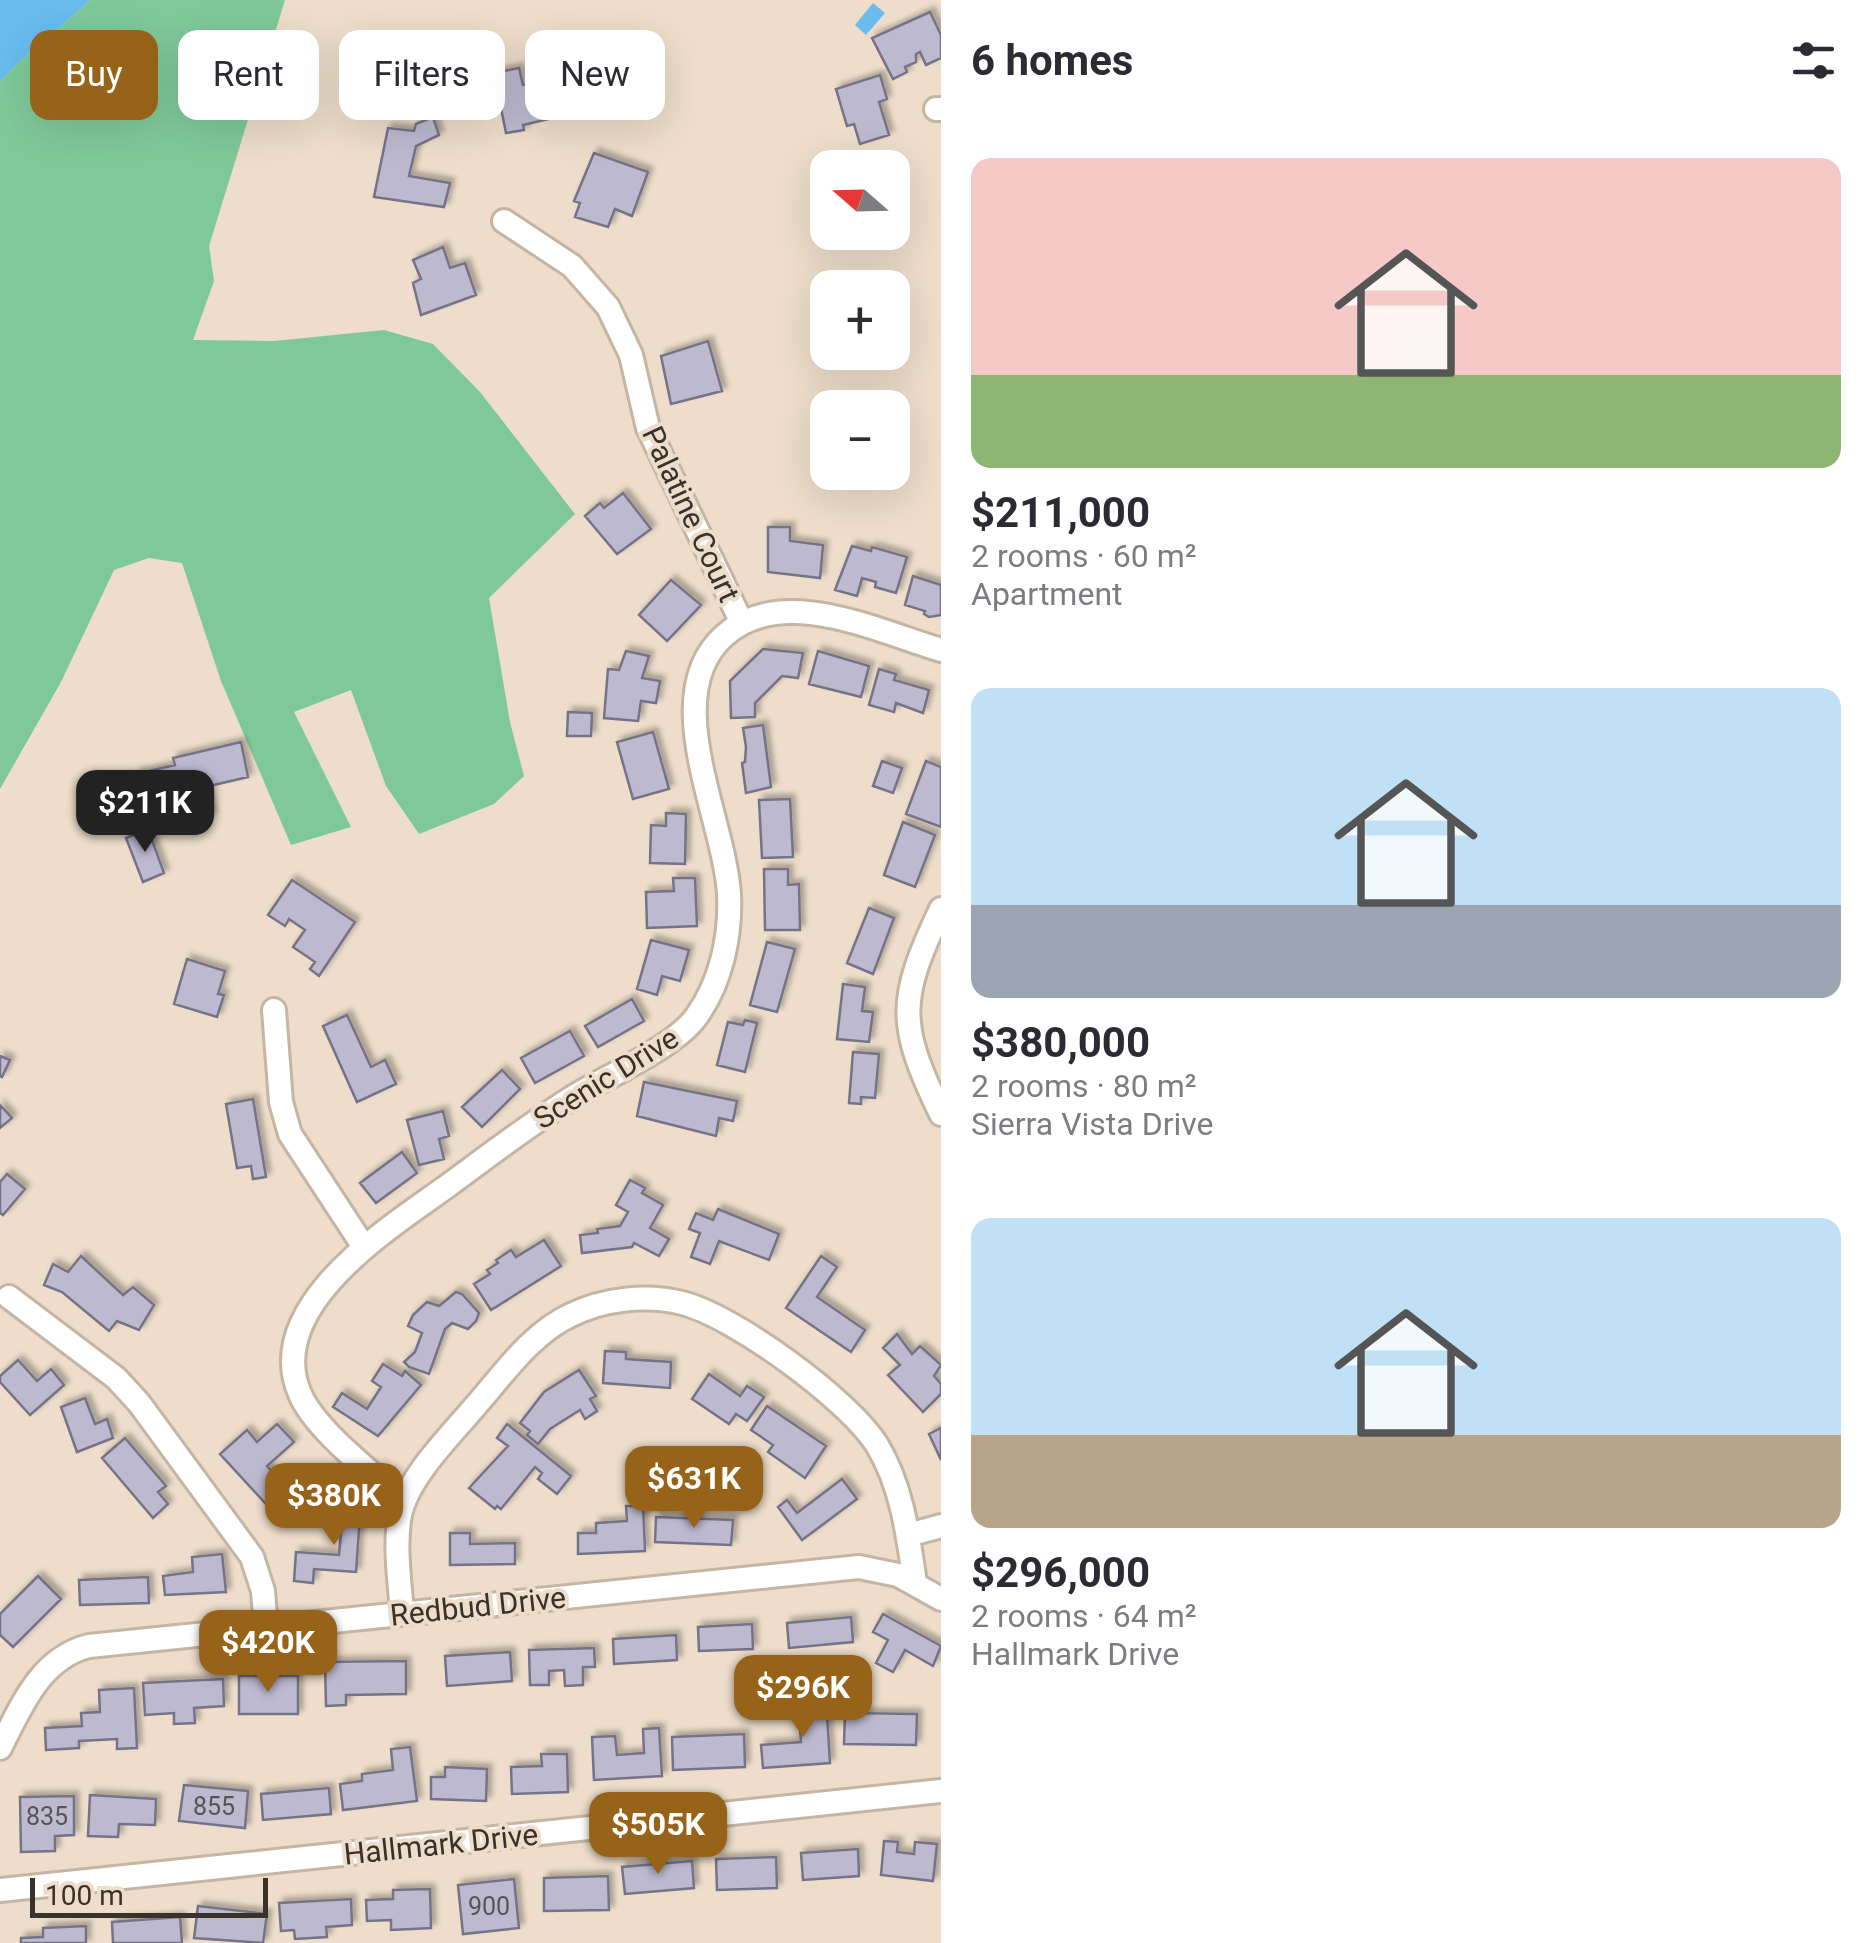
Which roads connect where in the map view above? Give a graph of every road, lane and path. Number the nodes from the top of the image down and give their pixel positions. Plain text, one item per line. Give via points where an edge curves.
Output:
1 (504, 221) dead end
2 (742, 623) junction
3 (941, 650) edge
4 (941, 909) edge
5 (274, 1010) dead end
6 (941, 1114) edge
7 (364, 1247) junction
8 (9, 1298) dead end
9 (404, 1502) junction
10 (941, 1526) edge
11 (908, 1536) junction
12 (916, 1582) junction
13 (941, 1599) edge
14 (402, 1614) junction
15 (266, 1629) junction
16 (0, 1748) edge
17 (941, 1791) edge
18 (0, 1890) edge

1 - 2 street, Palatine Court via 572,266 608,307 630,355 648,428
2 - 3 street via 804,611
2 - 7 street, Scenic Drive via 713,647 694,688 694,728 730,910 722,960 702,1007 684,1030 537,1120
4 - 6 street via 908,997 916,1062
5 - 7 street via 280,1102 290,1134
7 - 9 street, Scenic Drive via 318,1296 300,1332 294,1372 317,1421
8 - 15 street via 139,1402 252,1557
9 - 11 street via 431,1458 550,1327 605,1302 652,1298 692,1306 736,1328 802,1372 862,1425 891,1474
9 - 14 street
10 - 11 street
11 - 12 street
12 - 13 street, Redbud Drive
12 - 14 street, Redbud Drive via 859,1567
14 - 15 street, Redbud Drive
15 - 16 street, Redbud Drive via 76,1649 34,1684
17 - 18 street, Hallmark Drive

